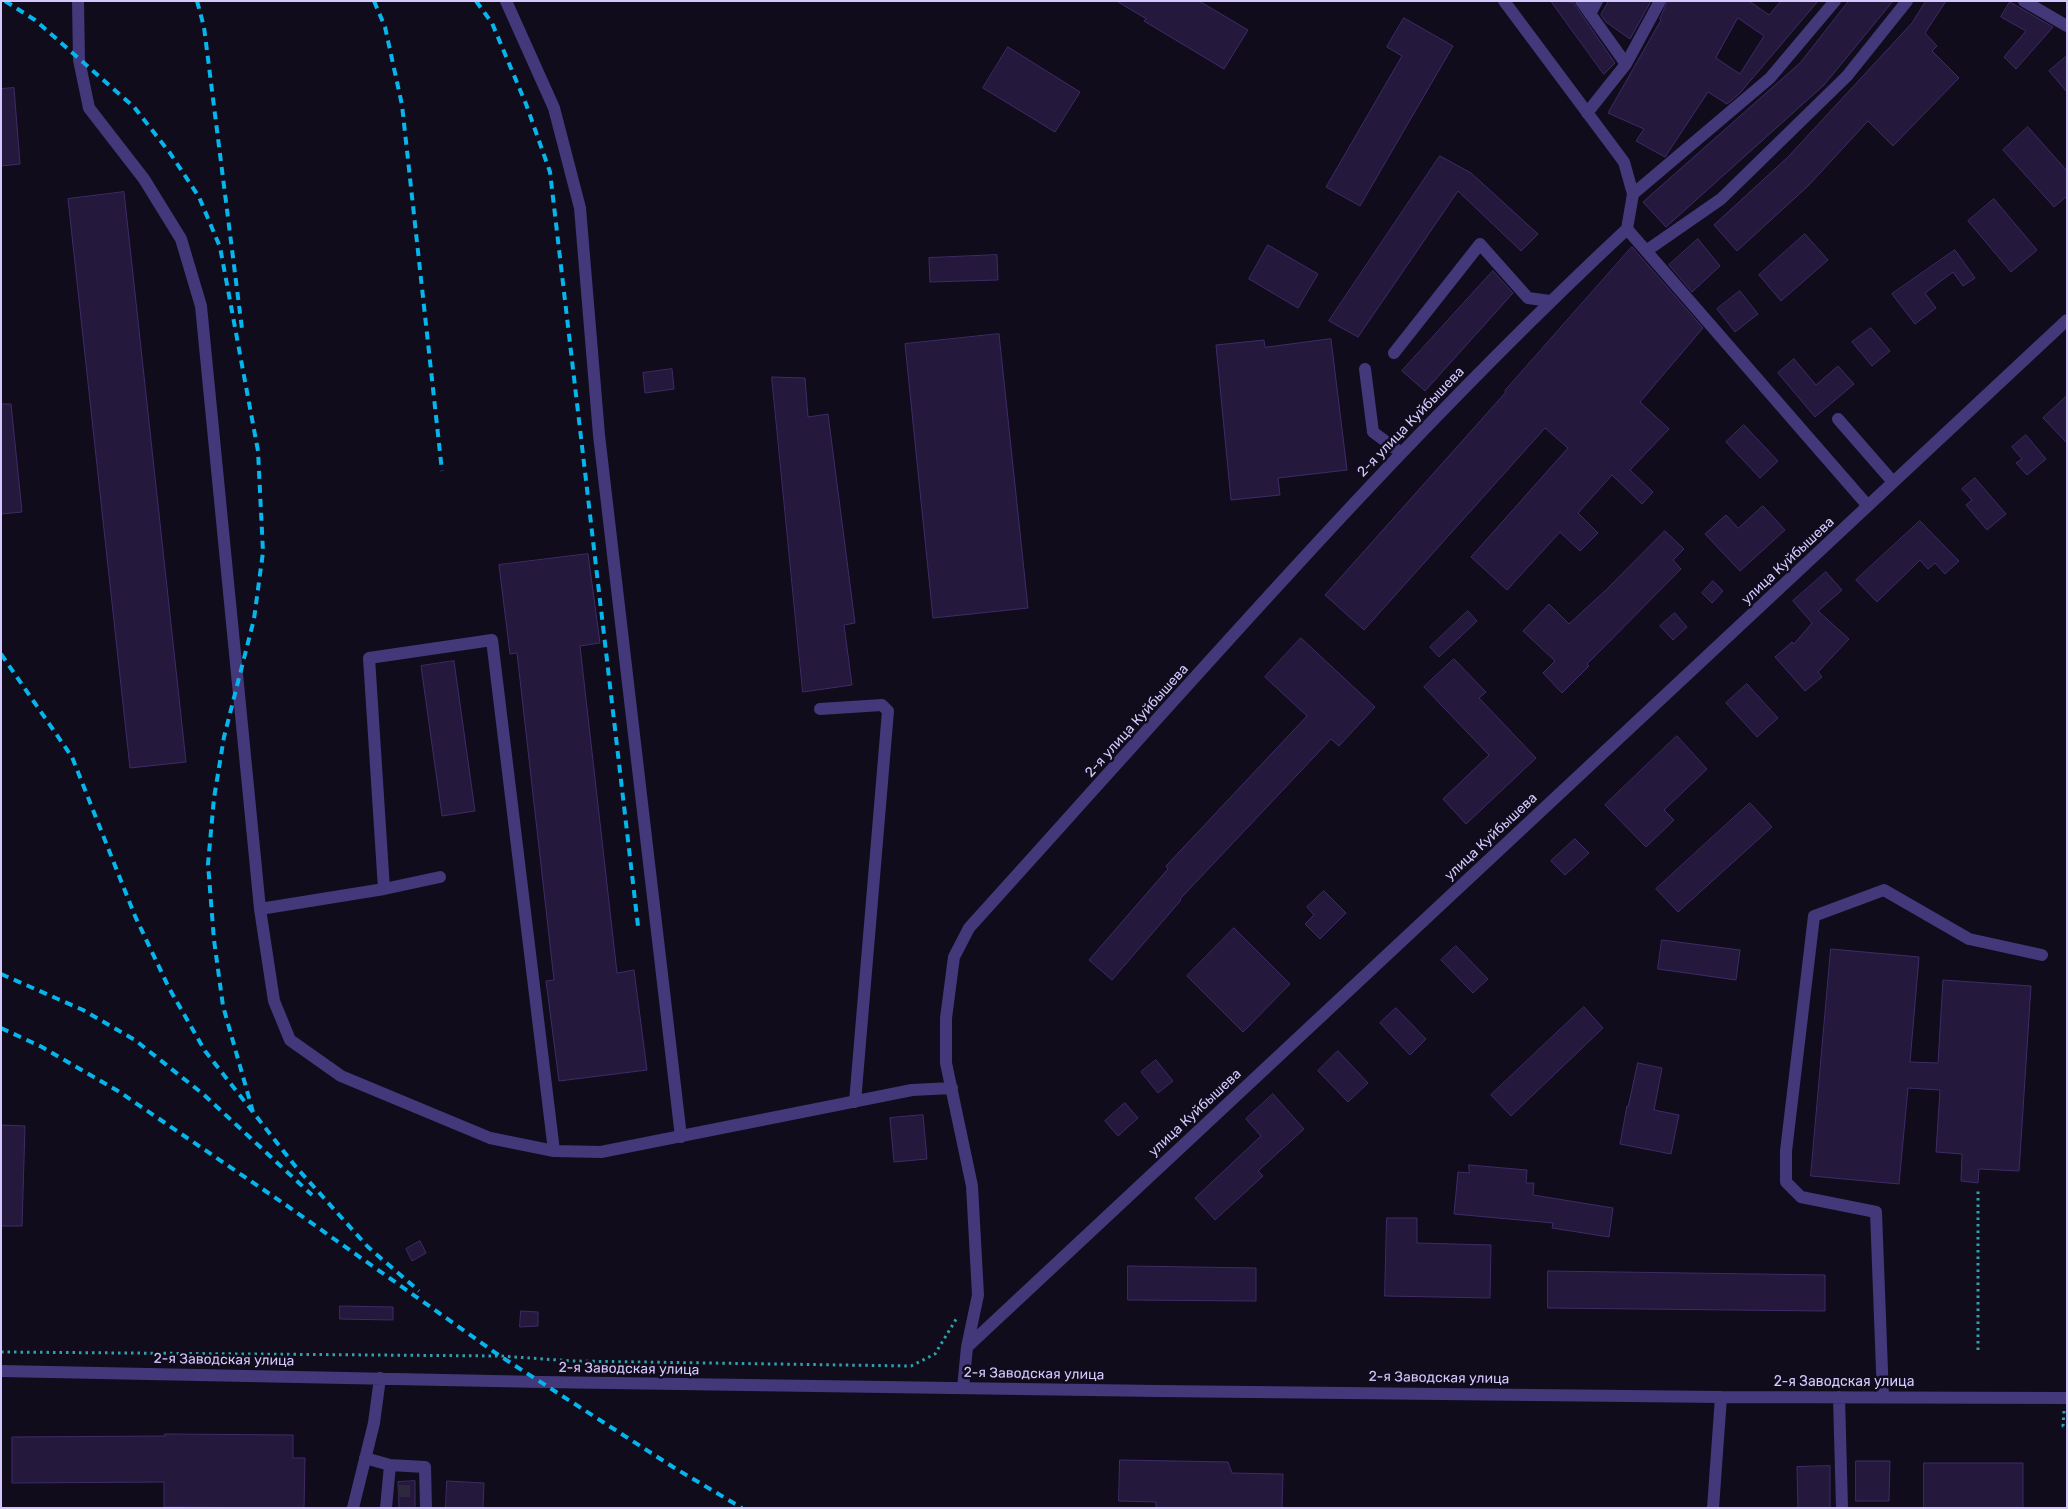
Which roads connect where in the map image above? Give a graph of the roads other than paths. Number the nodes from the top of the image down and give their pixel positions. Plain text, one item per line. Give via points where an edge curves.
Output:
1 (78, 1) edge
2 (506, 1) edge
3 (1504, 1) edge
4 (1581, 1) edge
5 (1598, 1) edge
6 (1660, 1) edge
7 (1835, 1) edge
8 (1907, 1) edge
9 (2024, 1) edge
10 (1590, 14) junction
11 (2067, 26) edge
12 (1626, 64) junction
13 (1587, 112) junction
14 (1633, 194) junction
15 (1627, 229) junction
16 (1646, 251) junction
17 (1550, 301) junction
18 (2067, 320) edge
19 (1394, 354) dead end
20 (1365, 369) dead end
21 (1838, 419) dead end
22 (1400, 452) junction
23 (1893, 482) junction
24 (1868, 506) junction
25 (820, 709) dead end
26 (440, 877) dead end
27 (384, 889) junction
28 (260, 909) junction
29 (2042, 955) dead end
30 (952, 1088) junction
31 (855, 1102) junction
32 (681, 1136) junction
33 (554, 1151) junction
34 (967, 1347) junction
35 (1, 1371) edge
36 (380, 1378) junction
37 (963, 1388) junction
38 (1721, 1397) junction
39 (1839, 1397) junction
40 (1882, 1397) junction
41 (2067, 1398) edge
42 (365, 1458) junction
43 (390, 1465) junction
44 (353, 1508) edge
45 (386, 1508) edge
46 (426, 1508) edge
47 (1712, 1508) edge
48 (1842, 1508) edge

1 - 28 street via 79,60 89,108 144,179 181,239 200,306
2 - 32 street via 554,108 580,208 600,444
3 - 13 street
4 - 10 street
5 - 10 street
6 - 12 street
7 - 14 street via 1770,78
8 - 16 street via 1847,76 1721,199
9 - 11 street
10 - 12 street
12 - 13 street
13 - 14 street via 1624,162
14 - 15 street
15 - 16 street
15 - 17 street, 2-я улица Куйбышева
16 - 24 street
17 - 19 street via 1528,298 1480,244
17 - 22 street, 2-я улица Куйбышева
18 - 23 street, улица Куйбышева
20 - 22 street via 1373,432
21 - 23 street
22 - 30 street, 2-я улица Куйбышева via 969,928 954,957 946,1018 946,1063
23 - 24 street, улица Куйбышева
24 - 34 street, улица Куйбышева
25 - 31 street via 882,705 888,711
26 - 27 street
27 - 28 street
27 - 33 street via 369,658 492,640
28 - 33 street via 274,1001 290,1040 341,1076 490,1138
29 - 40 street via 1969,939 1884,890 1814,916 1786,1151 1786,1182 1800,1197 1876,1212
30 - 31 street via 912,1090
30 - 34 street, 2-я улица Куйбышева via 972,1186 978,1295
31 - 32 street
32 - 33 street via 602,1152
34 - 37 street
35 - 36 street, 2-я Заводская улица
36 - 37 street, 2-я Заводская улица
36 - 42 street
37 - 38 street, 2-я Заводская улица
38 - 39 street, 2-я Заводская улица
38 - 47 street
39 - 40 street, 2-я Заводская улица
39 - 48 street
40 - 41 street, 2-я Заводская улица
42 - 43 street
42 - 44 street
43 - 45 street via 393,1491
43 - 46 street via 425,1466 420,1491

